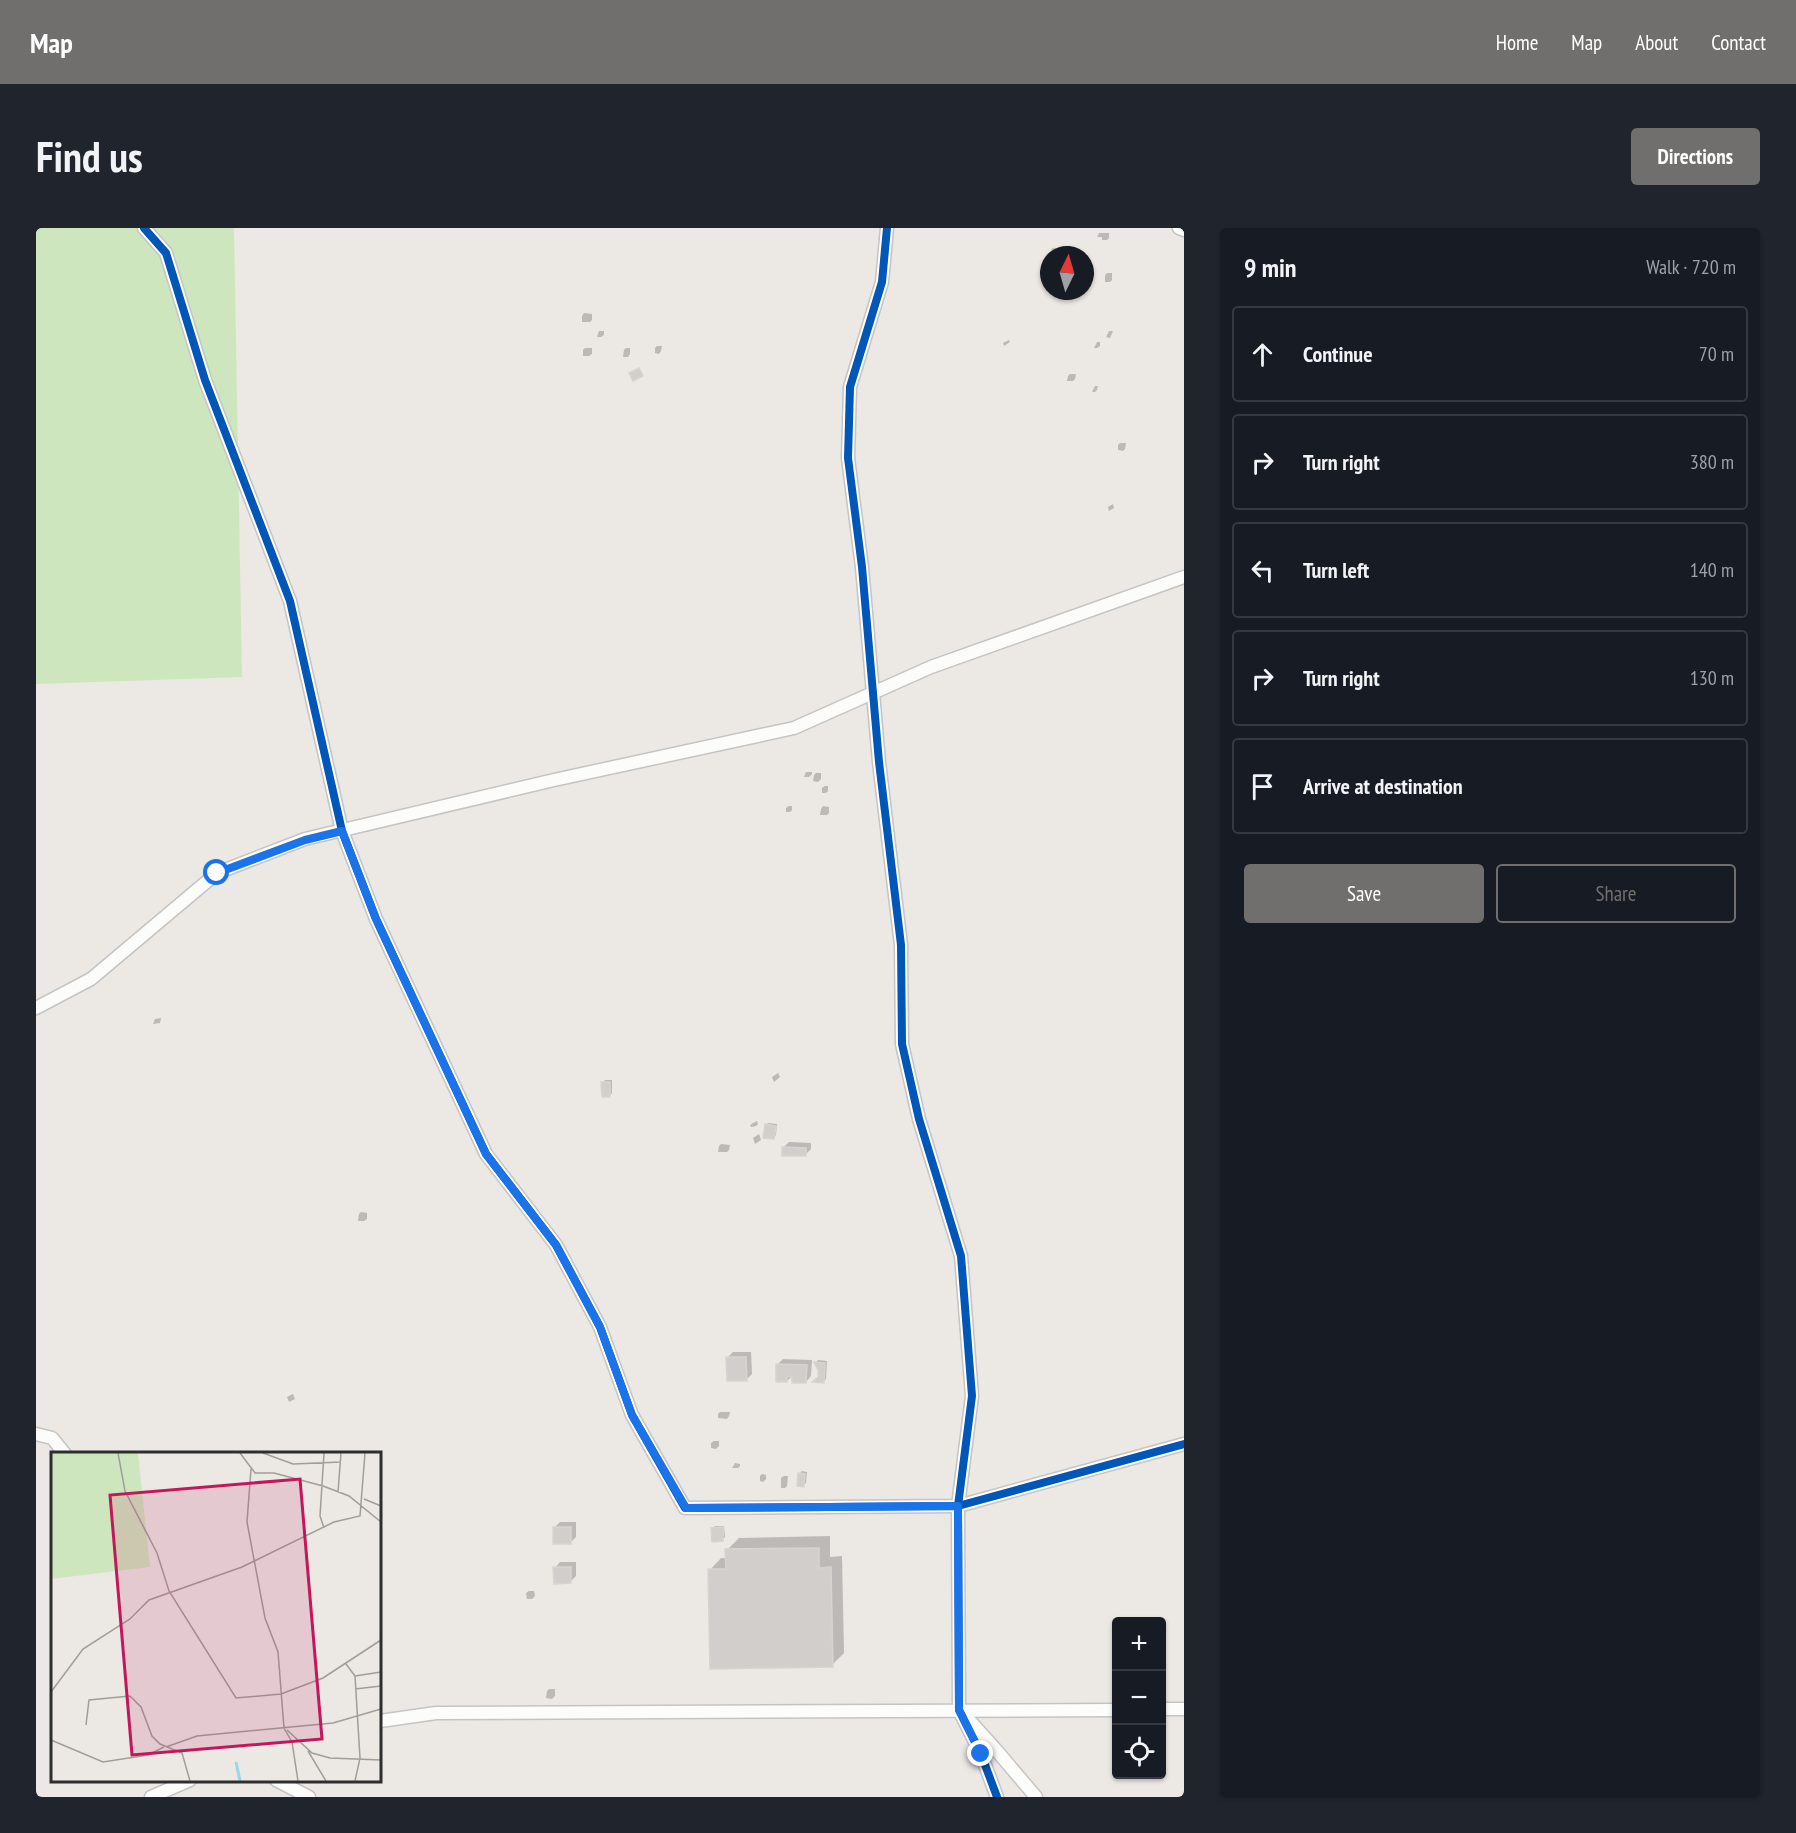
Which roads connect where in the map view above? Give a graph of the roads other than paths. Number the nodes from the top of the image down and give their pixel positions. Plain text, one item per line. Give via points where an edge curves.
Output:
1 (144, 228) edge
2 (887, 228) edge
3 (1179, 228) edge
4 (1184, 230) edge
5 (1184, 577) edge
6 (873, 693) junction
7 (342, 831) junction
8 (36, 1008) edge
9 (36, 1434) edge
10 (1184, 1444) edge
11 (63, 1452) edge
12 (958, 1506) junction
13 (1166, 1709) edge
14 (1184, 1709) edge
15 (959, 1710) junction
16 (1112, 1710) edge
17 (381, 1721) edge
18 (185, 1782) edge
19 (280, 1782) edge
20 (151, 1797) edge
21 (309, 1797) edge
22 (996, 1797) edge
23 (1036, 1797) edge

1 - 7 street via 166,253 205,380 290,601
2 - 6 street via 882,282 850,387 848,458
3 - 4 street
5 - 6 street via 930,667
6 - 7 street via 794,728
6 - 12 street via 901,945 902,1044 918,1119 961,1256 972,1396
7 - 8 street via 305,840 217,873 91,978
7 - 12 street via 376,919 486,1154 556,1245 600,1327 632,1415 686,1508
9 - 11 street via 52,1438
10 - 12 street
12 - 15 street
13 - 14 street
15 - 16 street
15 - 17 street via 436,1713
15 - 22 street via 981,1754
15 - 23 street
18 - 20 street
19 - 21 street

